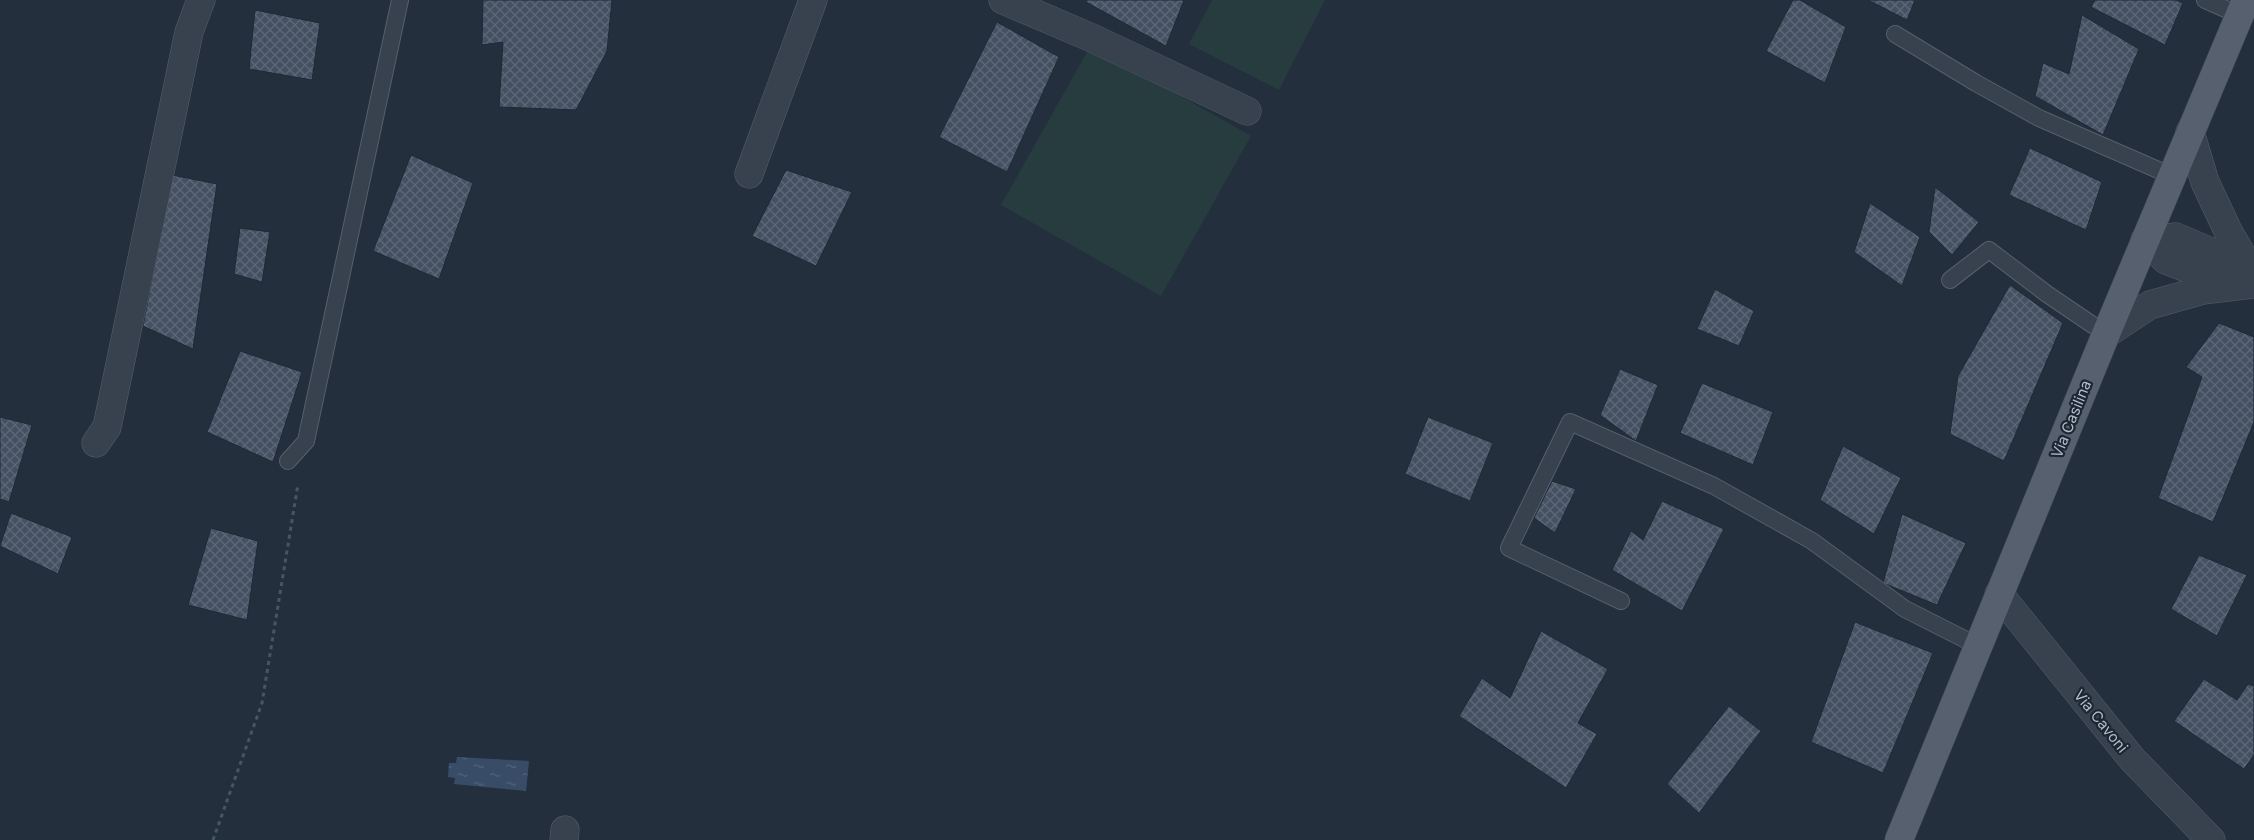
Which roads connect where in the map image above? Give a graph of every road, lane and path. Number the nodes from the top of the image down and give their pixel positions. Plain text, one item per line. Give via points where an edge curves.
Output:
1 (201, 0) edge
2 (400, 0) edge
3 (813, 0) edge
4 (1003, 0) edge
5 (2205, 0) edge
6 (2242, 8) edge
7 (1895, 34) dead end
8 (1247, 111) dead end
9 (2190, 132) junction
10 (749, 174) dead end
11 (2172, 176) junction
12 (2145, 240) junction
13 (2254, 276) edge
14 (1950, 280) dead end
15 (2254, 283) edge
16 (2106, 334) junction
17 (306, 441) junction
18 (96, 442) dead end
19 (288, 461) dead end
20 (1999, 594) junction
21 (1621, 601) dead end
22 (1978, 646) junction
23 (213, 840) edge
24 (1899, 840) edge
25 (2211, 840) edge

1 - 18 street via 189,32 107,428
2 - 17 lane
3 - 10 street
4 - 8 street
5 - 6 lane
6 - 9 main road, Via Casilina
7 - 11 lane via 2039,118
9 - 11 main road, Via Casilina
9 - 13 street via 2205,182 2228,232
11 - 12 main road, Via Casilina
12 - 15 street via 2166,260 2207,276
12 - 16 main road, Via Casilina
14 - 16 lane via 1989,250
15 - 16 street via 2202,290 2150,305
16 - 20 main road, Via Casilina
17 - 19 lane
17 - 23 path via 262,703
20 - 22 main road, Via Casilina
20 - 25 street, Via Cavoni via 2133,760
21 - 22 lane via 1509,548 1570,422 1714,486 1812,541 1905,609
22 - 24 main road, Via Casilina

